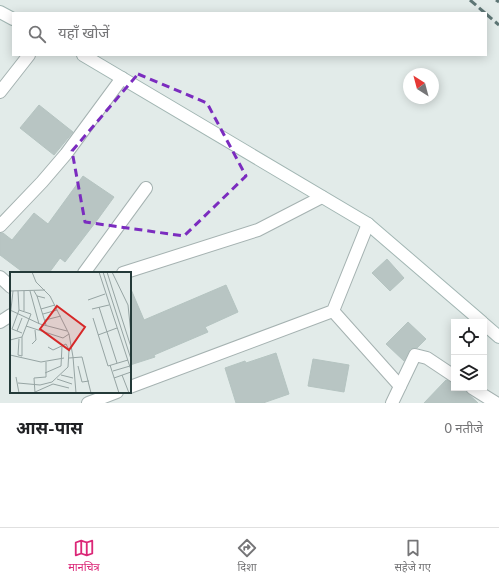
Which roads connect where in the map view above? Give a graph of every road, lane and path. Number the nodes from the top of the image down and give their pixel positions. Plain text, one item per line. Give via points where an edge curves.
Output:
1 (0, 12) edge
2 (12, 18) edge
3 (28, 56) edge
4 (85, 56) edge
5 (122, 78) junction
6 (0, 92) edge
7 (146, 188) dead end
8 (322, 197) junction
9 (368, 224) junction
10 (0, 226) edge
11 (85, 272) edge
12 (126, 272) edge
13 (0, 277) edge
14 (10, 286) edge
15 (333, 311) junction
16 (10, 316) edge
17 (479, 319) edge
18 (0, 322) edge
19 (487, 327) edge
20 (499, 337) edge
21 (451, 374) edge
22 (400, 386) junction
23 (131, 387) edge
24 (477, 391) edge
25 (114, 393) edge
26 (88, 403) edge
27 (392, 403) edge
28 (496, 403) edge

1 - 2 street
3 - 6 street
4 - 5 street
5 - 8 street
5 - 10 street via 66,154
7 - 11 street
8 - 9 street
8 - 12 street via 258,230
9 - 15 street
9 - 17 street
13 - 14 street
15 - 22 street
15 - 23 street
16 - 18 street
19 - 20 street
21 - 22 street via 427,358 415,355
22 - 27 street
24 - 28 street
25 - 26 street

